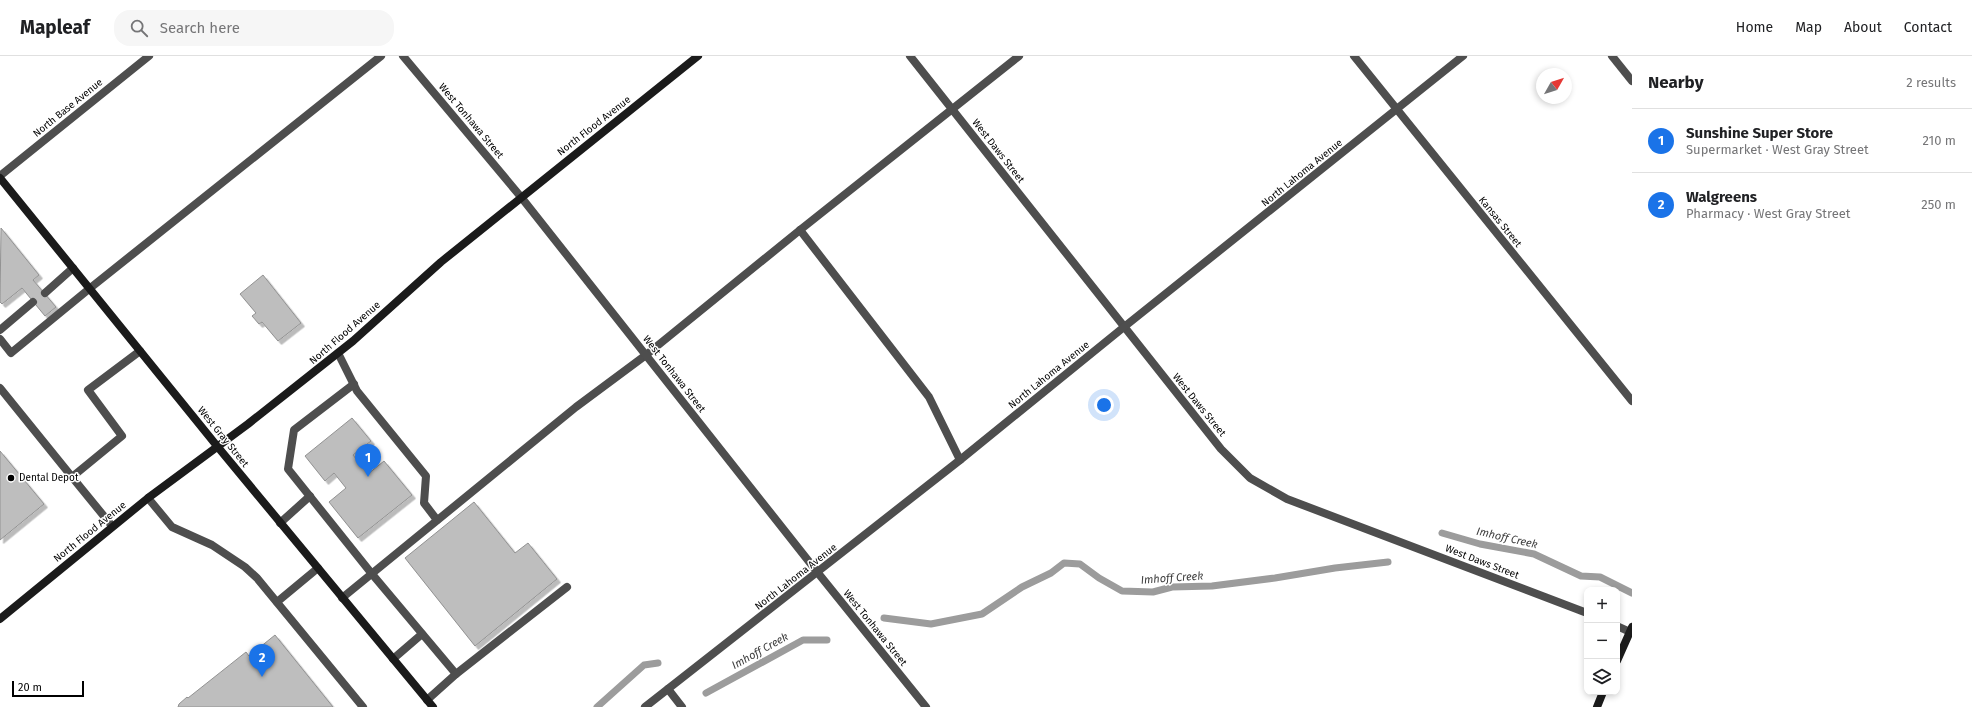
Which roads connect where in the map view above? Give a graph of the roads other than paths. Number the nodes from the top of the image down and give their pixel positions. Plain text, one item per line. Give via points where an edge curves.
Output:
1 (150, 56) edge
2 (381, 56) edge
3 (403, 56) edge
4 (698, 56) edge
5 (910, 56) edge
6 (1019, 56) edge
7 (1354, 56) edge
8 (1463, 56) edge
9 (1612, 56) edge
10 (1632, 81) edge
11 (952, 109) junction
12 (1397, 110) junction
13 (0, 177) edge
14 (521, 197) junction
15 (800, 230) junction
16 (73, 268) junction
17 (89, 288) junction
18 (45, 293) dead end
19 (33, 302) dead end
20 (1124, 326) junction
21 (0, 330) edge
22 (0, 339) edge
23 (140, 351) junction
24 (338, 353) junction
25 (646, 355) junction
26 (354, 384) junction
27 (0, 388) edge
28 (1632, 401) edge
29 (217, 446) junction
30 (960, 460) junction
31 (72, 477) junction
32 (310, 496) junction
33 (148, 498) junction
34 (437, 520) junction
35 (280, 523) junction
36 (112, 526) junction
37 (318, 568) junction
38 (818, 573) junction
39 (372, 574) junction
40 (567, 587) dead end
41 (342, 598) junction
42 (277, 602) junction
43 (1584, 612) edge
44 (0, 619) edge
45 (1620, 627) edge
46 (1631, 631) edge
47 (422, 634) junction
48 (393, 659) junction
49 (1618, 659) edge
50 (456, 674) junction
51 (668, 689) junction
52 (1602, 695) edge
53 (427, 700) junction
54 (363, 707) edge
55 (433, 707) edge
56 (645, 707) edge
57 (682, 707) edge
58 (926, 707) edge
59 (1597, 707) edge

1 - 13 street, North Base Avenue
2 - 17 street
3 - 14 street, West Tonhawa Street
4 - 14 street, North Flood Avenue
5 - 11 street, West Daws Street
6 - 11 street
7 - 12 street, Kansas Street
8 - 12 street, North Lahoma Avenue
9 - 10 street
11 - 15 street
11 - 20 street, West Daws Street
12 - 20 street, North Lahoma Avenue
12 - 28 street, Kansas Street
13 - 16 street, West Gray Street
14 - 24 street, North Flood Avenue via 441,262
14 - 25 street, West Tonhawa Street
15 - 25 street
15 - 30 street via 929,397
16 - 17 street, West Gray Street
16 - 18 street
17 - 22 street via 11,353
17 - 23 street, West Gray Street
19 - 21 street
20 - 30 street, North Lahoma Avenue
20 - 43 street, West Daws Street via 1221,449 1250,478 1269,490
23 - 29 street, West Gray Street
23 - 31 street via 88,390 122,436
24 - 26 street
24 - 29 street, North Flood Avenue
25 - 34 street via 576,407
25 - 38 street, West Tonhawa Street
26 - 32 street via 294,430 288,469
26 - 34 street via 426,476 424,503
27 - 31 street
29 - 33 street, North Flood Avenue
29 - 35 street, West Gray Street
30 - 38 street, North Lahoma Avenue
31 - 36 street
32 - 35 street
32 - 39 street
33 - 36 street, North Flood Avenue
33 - 42 street via 172,527 212,545 245,567
34 - 39 street
35 - 37 street, West Gray Street
36 - 44 street, North Flood Avenue
37 - 41 street, West Gray Street
37 - 42 street
38 - 51 street, North Lahoma Avenue
38 - 58 street, West Tonhawa Street
39 - 41 street
39 - 47 street
40 - 50 street
41 - 48 street, West Gray Street
42 - 54 street
45 - 46 street
46 - 49 street
47 - 48 street
47 - 50 street
48 - 53 street, West Gray Street
50 - 53 street
51 - 56 street, North Lahoma Avenue
51 - 57 street
52 - 59 street
53 - 55 street, West Gray Street

